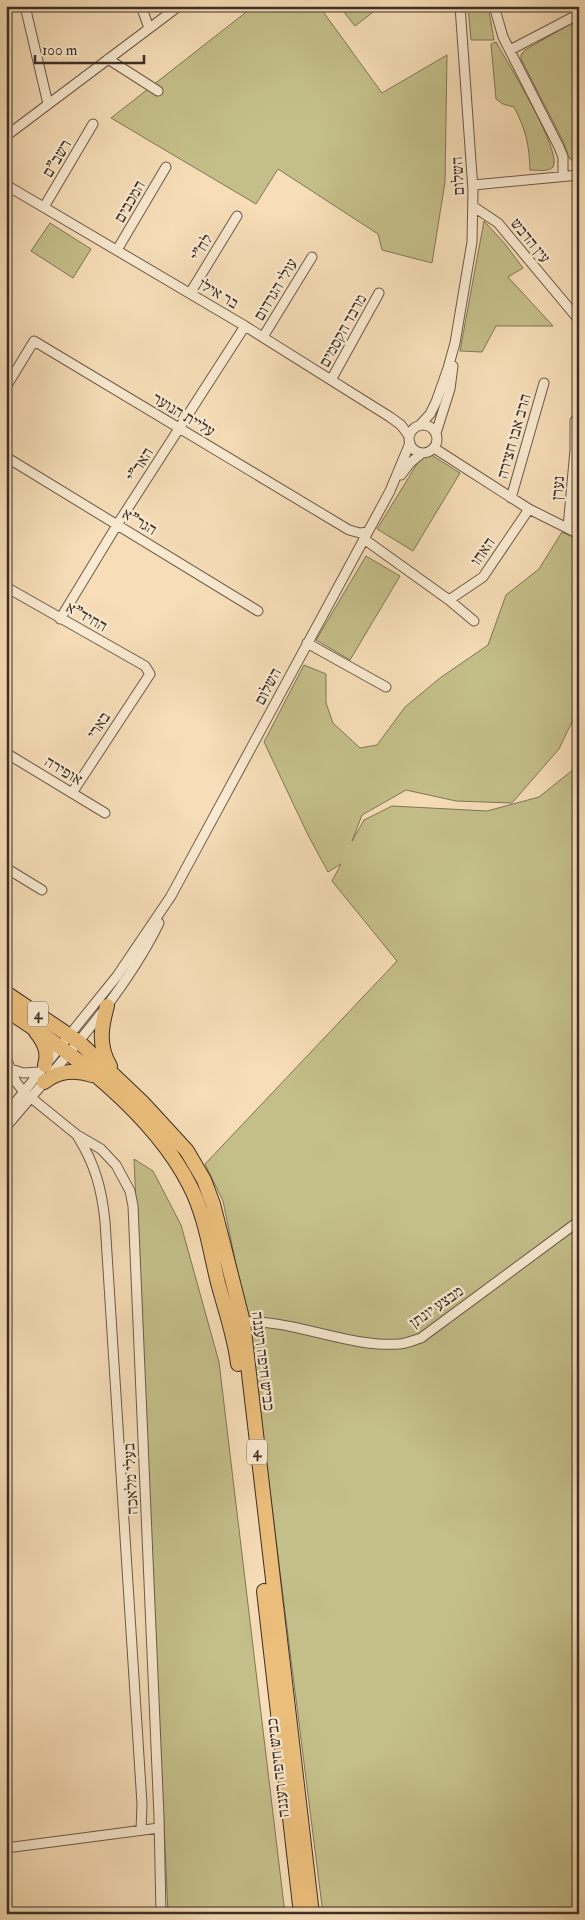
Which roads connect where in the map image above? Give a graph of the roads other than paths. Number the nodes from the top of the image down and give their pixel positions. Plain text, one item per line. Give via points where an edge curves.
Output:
1 (25, 6) edge
2 (141, 6) edge
3 (179, 6) edge
4 (460, 6) edge
5 (494, 6) edge
6 (579, 14) edge
7 (150, 28) junction
8 (510, 50) junction
9 (108, 59) junction
10 (158, 90) dead end
11 (48, 104) junction
12 (93, 124) dead end
13 (6, 136) edge
14 (166, 167) dead end
15 (579, 175) edge
16 (563, 176) junction
17 (6, 185) edge
18 (473, 185) junction
19 (44, 207) junction
20 (474, 207) junction
21 (237, 216) dead end
22 (117, 250) junction
23 (312, 256) dead end
24 (190, 293) junction
25 (379, 293) dead end
26 (579, 320) edge
27 (245, 326) junction
28 (263, 337) junction
29 (455, 343) junction
30 (332, 380) junction
31 (544, 383) dead end
32 (6, 387) edge
33 (575, 421) dead end
34 (420, 425) junction
35 (179, 428) junction
36 (436, 433) junction
37 (409, 440) junction
38 (434, 448) junction
39 (422, 453) junction
40 (6, 457) edge
41 (390, 491) junction
42 (511, 498) junction
43 (529, 508) junction
44 (117, 525) junction
45 (568, 528) junction
46 (579, 534) edge
47 (366, 535) junction
48 (6, 587) edge
49 (449, 600) junction
50 (258, 611) dead end
51 (60, 619) junction
52 (474, 621) dead end
53 (307, 643) junction
54 (150, 674) joint
55 (386, 687) dead end
56 (6, 753) edge
57 (72, 793) junction
58 (105, 814) dead end
59 (6, 868) edge
60 (42, 890) dead end
61 (171, 896) junction
62 (6, 993) edge
63 (107, 1006) junction
64 (6, 1010) edge
65 (33, 1027) junction
66 (74, 1038) junction
67 (65, 1050) junction
68 (6, 1058) edge
69 (11, 1069) junction
70 (43, 1073) junction
71 (117, 1077) junction
72 (98, 1078) junction
73 (27, 1095) junction
74 (6, 1114) edge
75 (6, 1127) edge
76 (77, 1135) junction
77 (579, 1221) edge
78 (236, 1322) junction
79 (159, 1828) junction
80 (141, 1830) junction
81 (6, 1848) edge
82 (161, 1914) edge
83 (301, 1914) edge
84 (312, 1914) edge

1 - 11 street
2 - 7 street
3 - 7 street
4 - 18 street, השלום
5 - 8 street
6 - 8 street
7 - 9 street
8 - 16 street via 559,147 563,157
9 - 10 street
9 - 11 street
11 - 13 street
12 - 19 street, רשב"ם
14 - 22 street, המכבים
15 - 16 street
16 - 18 street
17 - 19 street, בר אילן
18 - 20 street, השלום
19 - 22 street, בר אילן
20 - 26 street, עין הדבש via 498,223
20 - 29 street, השלום via 471,256
21 - 24 street, לח"י
22 - 24 street, בר אילן
23 - 28 street, עולי הגרדום
24 - 27 street, בר אילן
25 - 30 street, מרבד הקסמים
27 - 28 street, בר אילן
27 - 35 street, האר"י
28 - 30 street, בר אילן
29 - 34 street, השלום via 436,402
29 - 36 street, השלום via 450,389
30 - 37 street, בר אילן via 401,425
31 - 42 street, הרב אבו חצירה
32 - 35 street, עליית הנוער via 34,341
33 - 45 street, נערן
34 - 36 street via 431,427
34 - 37 street via 414,428
35 - 44 street, האר"י
35 - 47 street, עליית הנוער via 349,530
36 - 38 street
37 - 39 street via 414,450
37 - 41 street, השלום
38 - 39 street
38 - 42 street
39 - 41 street, השלום via 410,463
40 - 44 street, הגר"א
41 - 47 street, השלום
42 - 43 street
43 - 45 street
43 - 49 street, האחו via 483,577
44 - 50 street, הגר"א
44 - 51 street, האר"י
45 - 46 street
47 - 49 street
47 - 53 street, השלום
48 - 51 street, החיד"א
49 - 52 street
51 - 54 street, החיד"א via 145,666
53 - 55 street
53 - 61 street, השלום
54 - 57 street, בארי
56 - 57 street, אופירה
57 - 58 street, אופירה
59 - 60 street
61 - 63 street, השלום via 127,980
61 - 66 street, השלום
62 - 66 highway, כביש חיפה רעננה / 4
63 - 66 street, השלום
63 - 71 highway via 102,1047
64 - 65 highway, כביש חיפה רעננה / 4
65 - 67 highway, כביש חיפה רעננה / 4
65 - 70 highway via 45,1046 47,1060
66 - 67 street
66 - 71 highway, כביש חיפה רעננה / 4
67 - 70 street
67 - 70 street
67 - 72 highway, כביש חיפה רעננה / 4
68 - 69 street
69 - 70 street
69 - 73 street via 16,1082
70 - 72 highway via 84,1072
70 - 73 street
71 - 78 highway, כביש חיפה רעננה / 4 via 187,1150 204,1180 213,1204
72 - 78 highway, כביש חיפה רעננה / 4 via 172,1154 190,1185
73 - 74 street
73 - 75 street
73 - 76 street, בעלי מלאכה
76 - 79 street, בעלי מלאכה via 101,1149 116,1164 130,1191 133,1206
76 - 80 street, בעלי מלאכה via 90,1155 103,1198 142,1804
77 - 78 street, מבצע יונתן via 421,1338 399,1344 367,1342 290,1326
78 - 83 highway, כביש חיפה רעננה / 4
78 - 84 highway, כביש חיפה רעננה / 4
79 - 80 street
79 - 82 street, בעלי מלאכה
80 - 81 street

